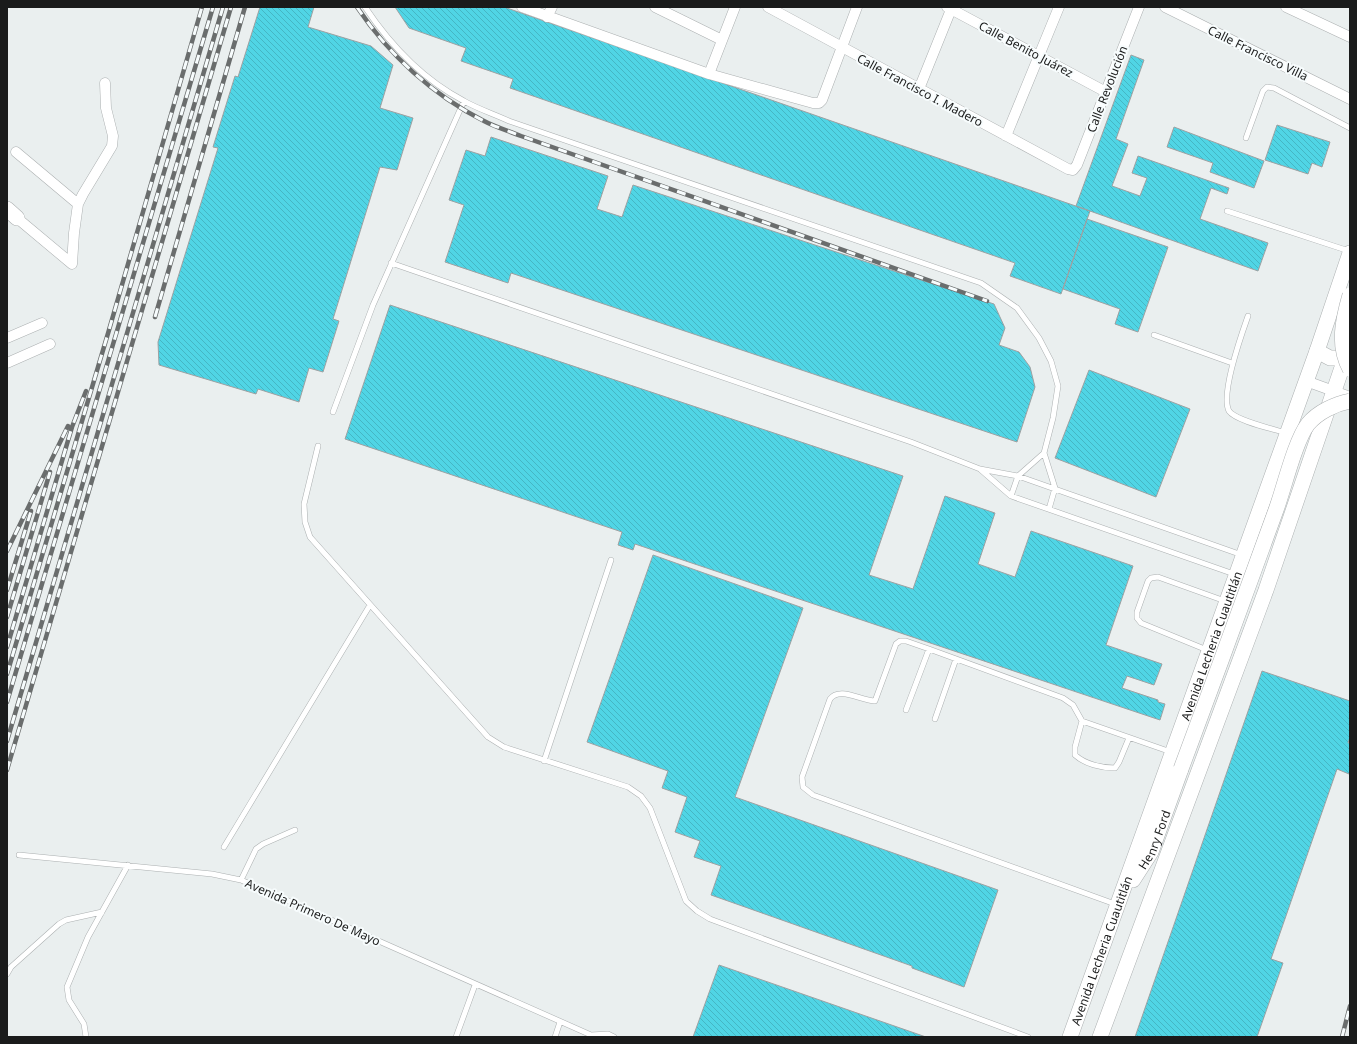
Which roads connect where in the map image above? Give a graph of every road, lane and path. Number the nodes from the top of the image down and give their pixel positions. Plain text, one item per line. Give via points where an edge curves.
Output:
1 (365, 7) edge
2 (522, 7) edge
3 (552, 7) edge
4 (656, 7) edge
5 (735, 7) edge
6 (768, 7) edge
7 (857, 7) edge
8 (1059, 7) edge
9 (1127, 7) edge
10 (1165, 7) edge
11 (1286, 7) edge
12 (950, 8) edge
13 (1138, 10) edge
14 (547, 17) junction
15 (1350, 37) edge
16 (722, 40) junction
17 (842, 47) junction
18 (1039, 56) junction
19 (709, 74) junction
20 (105, 83) dead end
21 (919, 89) junction
22 (1106, 92) junction
23 (1350, 99) edge
24 (464, 101) junction
25 (1350, 128) edge
26 (1006, 136) junction
27 (1246, 138) dead end
28 (16, 152) dead end
29 (1073, 170) joint
30 (78, 204) junction
31 (1227, 210) dead end
32 (12, 214) edge
33 (1350, 252) edge
34 (390, 263) junction
35 (1350, 295) edge
36 (1248, 316) dead end
37 (42, 323) dead end
38 (1154, 335) dead end
39 (7, 338) edge
40 (1350, 343) edge
41 (50, 344) dead end
42 (1317, 350) junction
43 (8, 360) edge
44 (1232, 363) junction
45 (1348, 364) edge
46 (1306, 381) junction
47 (1334, 391) junction
48 (1350, 396) edge
49 (1350, 401) edge
50 (333, 412) dead end
51 (1287, 433) junction
52 (318, 446) dead end
53 (1044, 453) junction
54 (980, 469) junction
55 (1018, 476) junction
56 (1055, 488) junction
57 (1011, 496) junction
58 (1049, 509) junction
59 (1243, 556) junction
60 (610, 560) dead end
61 (1236, 575) junction
62 (1226, 602) junction
63 (370, 605) junction
64 (929, 649) junction
65 (1208, 651) junction
66 (956, 659) junction
67 (906, 710) dead end
68 (935, 719) dead end
69 (1082, 721) junction
70 (1129, 738) junction
71 (1172, 753) junction
72 (544, 761) junction
73 (295, 830) dead end
74 (224, 847) dead end
75 (19, 855) dead end
76 (128, 866) junction
77 (241, 880) junction
78 (1117, 905) junction
79 (102, 912) junction
80 (7, 974) edge
81 (475, 985) junction
82 (560, 1022) junction
83 (591, 1036) edge
84 (86, 1037) edge
85 (456, 1037) edge
86 (554, 1037) edge
87 (614, 1037) edge
88 (1028, 1037) edge
89 (1070, 1037) edge
90 (1100, 1037) edge

1 - 24 lane via 385,36 421,74
2 - 14 street
3 - 14 street
4 - 16 street
5 - 16 street
6 - 17 street, Calle Francisco I. Madero
7 - 17 street
8 - 18 street
9 - 13 street
10 - 23 street, Calle Francisco Villa
11 - 15 street
12 - 18 street, Calle Benito Juárez
12 - 21 street
13 - 22 street, Calle Revolución
14 - 19 street
16 - 19 street
17 - 19 street via 819,103
17 - 21 street, Calle Francisco I. Madero
18 - 22 street, Calle Benito Juárez
18 - 26 street
20 - 30 street via 106,108 113,136 112,146
21 - 26 street, Calle Francisco I. Madero
22 - 29 street, Calle Revolución via 1077,166
24 - 34 lane
24 - 53 lane via 509,121 981,283 1018,308 1051,361 1058,386
25 - 27 lane via 1274,88 1267,87 1263,91
26 - 29 street, Calle Francisco I. Madero
28 - 30 street
30 - 32 street via 72,264
31 - 33 lane
33 - 42 main road, Avenida Lecheria Cuautitlán
34 - 50 lane
34 - 54 lane via 911,442
35 - 45 main road, bridge via 1342,326 1342,343
36 - 44 lane
37 - 39 street
38 - 44 lane
40 - 45 main road
41 - 43 street
42 - 45 main road
42 - 46 main road, Avenida Lecheria Cuautitlán
44 - 51 lane via 1227,401 1229,411 1238,418
45 - 47 main road
46 - 47 street
46 - 51 main road, Avenida Lecheria Cuautitlán
47 - 48 street
47 - 90 main road via 1266,590
49 - 78 main road, Henry Ford, bridge via 1320,414 1308,424 1301,437 1151,852
51 - 59 main road, Avenida Lecheria Cuautitlán
52 - 63 lane via 304,504 305,522 310,537
53 - 55 lane
53 - 56 lane
54 - 55 lane
54 - 57 lane
55 - 56 lane
55 - 57 lane
56 - 58 lane
56 - 59 lane
57 - 58 lane
58 - 61 lane
59 - 61 main road, Avenida Lecheria Cuautitlán
60 - 72 lane
61 - 62 main road, Avenida Lecheria Cuautitlán
62 - 65 main road, Avenida Lecheria Cuautitlán
62 - 65 lane via 1158,577 1148,581 1138,612 1137,618 1141,623
63 - 72 lane via 488,737 504,747
63 - 74 lane
64 - 66 lane
64 - 67 lane
64 - 78 lane via 900,640 896,644 875,701 840,692 833,694 802,777 803,787 813,795
65 - 71 main road, Avenida Lecheria Cuautitlán
66 - 68 lane
66 - 69 lane via 1063,698 1073,705
69 - 70 lane
69 - 70 lane via 1075,747 1075,755 1082,761 1115,768
70 - 71 lane
71 - 78 main road, Avenida Lecheria Cuautitlán
72 - 88 lane via 628,787 641,796 650,808 686,901 710,919
73 - 77 lane via 256,849
75 - 76 lane, Avenida Primero De Mayo
76 - 77 lane, Avenida Primero De Mayo via 212,874
76 - 79 lane
77 - 81 lane, Avenida Primero De Mayo
78 - 89 main road, Avenida Lecheria Cuautitlán
79 - 80 lane via 59,924 11,967
79 - 84 lane via 88,937 67,987 69,1000 84,1024
81 - 82 lane, Avenida Primero De Mayo
81 - 85 lane
82 - 83 lane, Avenida Primero De Mayo
82 - 86 lane
83 - 87 lane, Avenida Primero De Mayo via 608,1034

